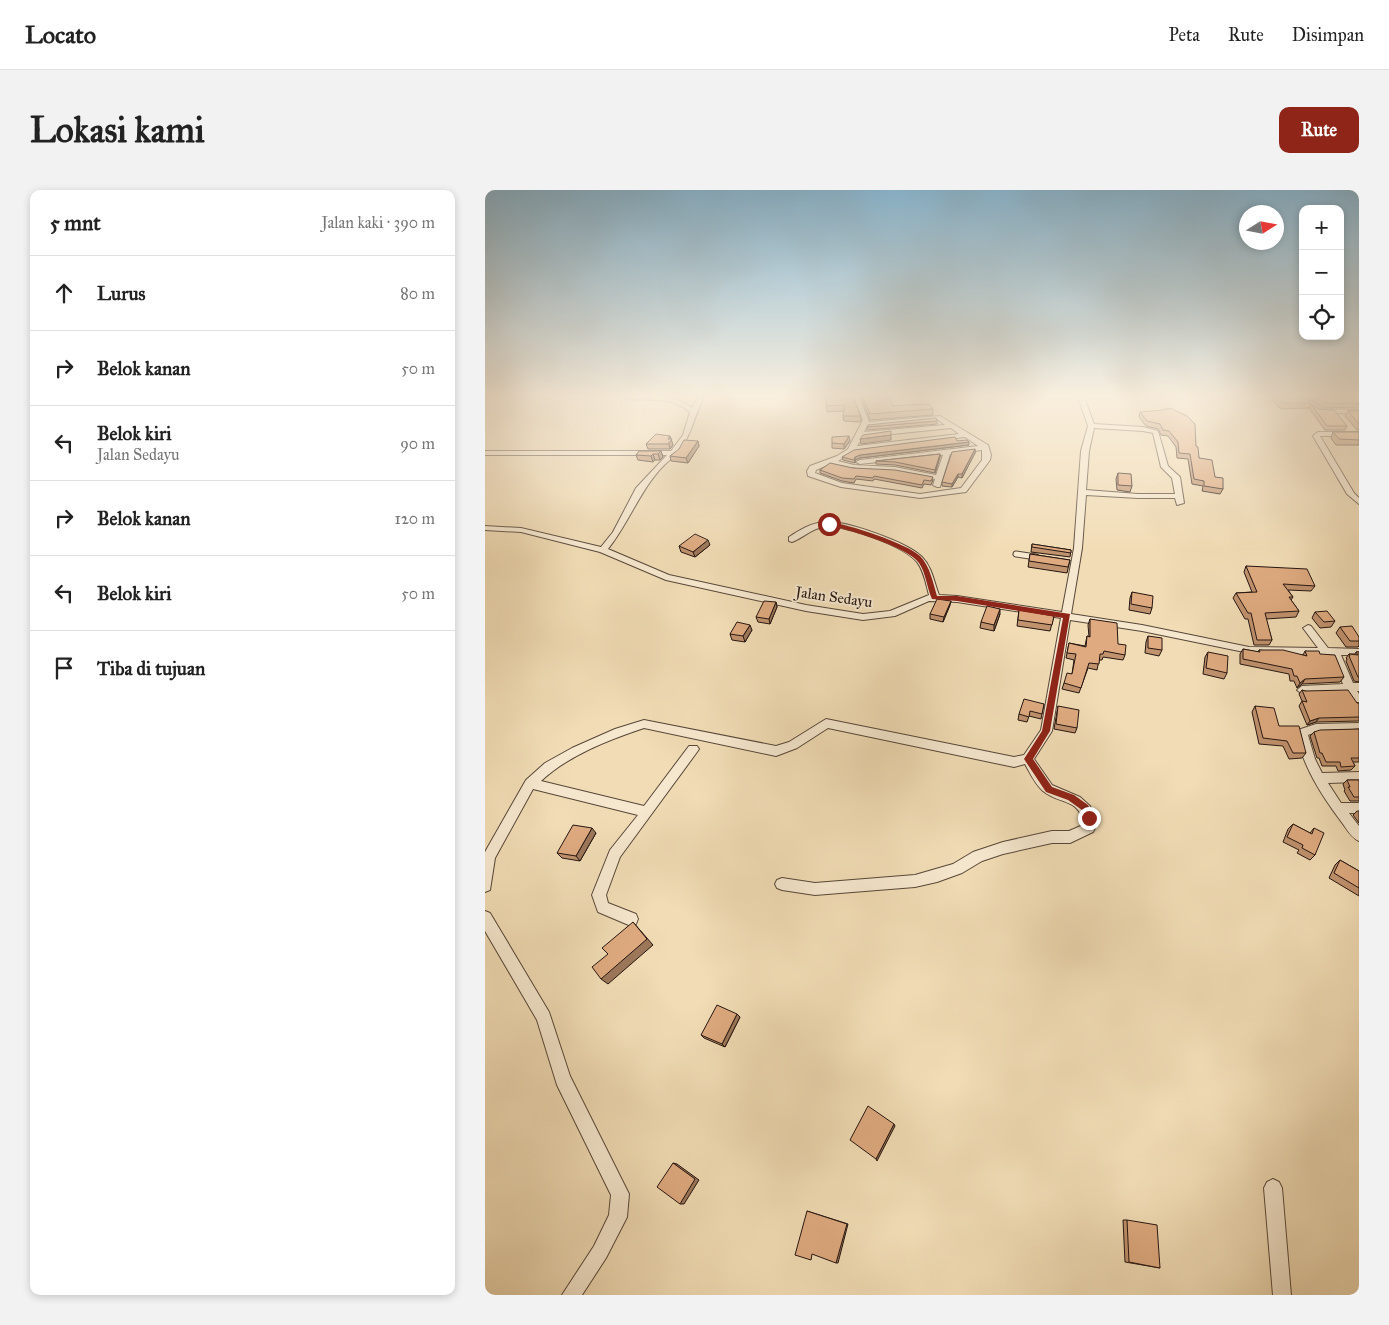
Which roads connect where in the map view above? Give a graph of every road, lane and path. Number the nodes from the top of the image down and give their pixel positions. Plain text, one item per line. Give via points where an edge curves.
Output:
1 (677, 449) edge
2 (852, 449) joint
3 (856, 449) edge
4 (973, 449) edge
5 (985, 449) edge
6 (1086, 449) edge
7 (1161, 449) edge
8 (1324, 449) edge
9 (485, 452) edge
10 (947, 452) junction
11 (675, 453) junction
12 (828, 461) junction
13 (846, 464) junction
14 (940, 478) junction
15 (1083, 492) junction
16 (934, 494) junction
17 (1359, 502) edge
18 (485, 528) edge
19 (792, 539) dead end
20 (603, 550) junction
21 (1016, 554) dead end
22 (1041, 558) edge
23 (935, 598) junction
24 (1067, 616) junction
25 (1308, 628) dead end
26 (1331, 652) junction
27 (1359, 652) edge
28 (1354, 687) edge
29 (1302, 690) edge
30 (1359, 703) edge
31 (1359, 727) edge
32 (693, 749) dead end
33 (1028, 759) junction
34 (1359, 777) edge
35 (1319, 778) junction
36 (530, 783) junction
37 (1339, 808) junction
38 (1359, 808) edge
39 (647, 812) junction
40 (1359, 835) edge
41 (782, 884) dead end
42 (485, 886) edge
43 (485, 918) edge
44 (631, 919) dead end
45 (1273, 1188) dead end
46 (571, 1295) edge
47 (1282, 1295) edge

1 - 11 street
2 - 3 street
2 - 12 street via 845,456
4 - 10 street
5 - 16 street via 986,460 963,490
6 - 15 street
7 - 15 street via 1166,468 1176,477 1179,499
8 - 17 street
9 - 11 street
10 - 13 street
10 - 14 street
11 - 20 street via 640,489
12 - 13 street
12 - 16 street via 813,468 811,474 841,485 920,496
13 - 14 street
14 - 16 street
15 - 24 street via 1071,562
18 - 20 street, Jalan Sedayu via 521,530
19 - 23 street via 804,531 829,524 884,540 917,556
20 - 23 street, Jalan Sedayu via 666,577 863,618 892,614 922,599
21 - 22 lane
23 - 24 street, Jalan Sedayu via 957,598
24 - 26 street, Jalan Sedayu via 1249,650
24 - 33 street via 1046,731
25 - 26 street
26 - 27 street, Jalan Sedayu
26 - 28 street
28 - 29 street
28 - 30 street
31 - 35 street via 1316,728 1302,733
32 - 39 street
33 - 36 street via 1014,762 826,723 793,745 776,751 644,724 576,751 549,766
33 - 41 street via 1049,789 1085,807 1089,828 1070,837 1052,837 1003,848 937,876 915,881 815,889
34 - 35 street
35 - 37 street
36 - 39 street
36 - 42 street via 489,857
37 - 38 street
37 - 40 street
39 - 44 street via 615,854 599,895 603,907
43 - 46 street via 544,1017 563,1079 620,1194 618,1217 600,1252
45 - 47 street

